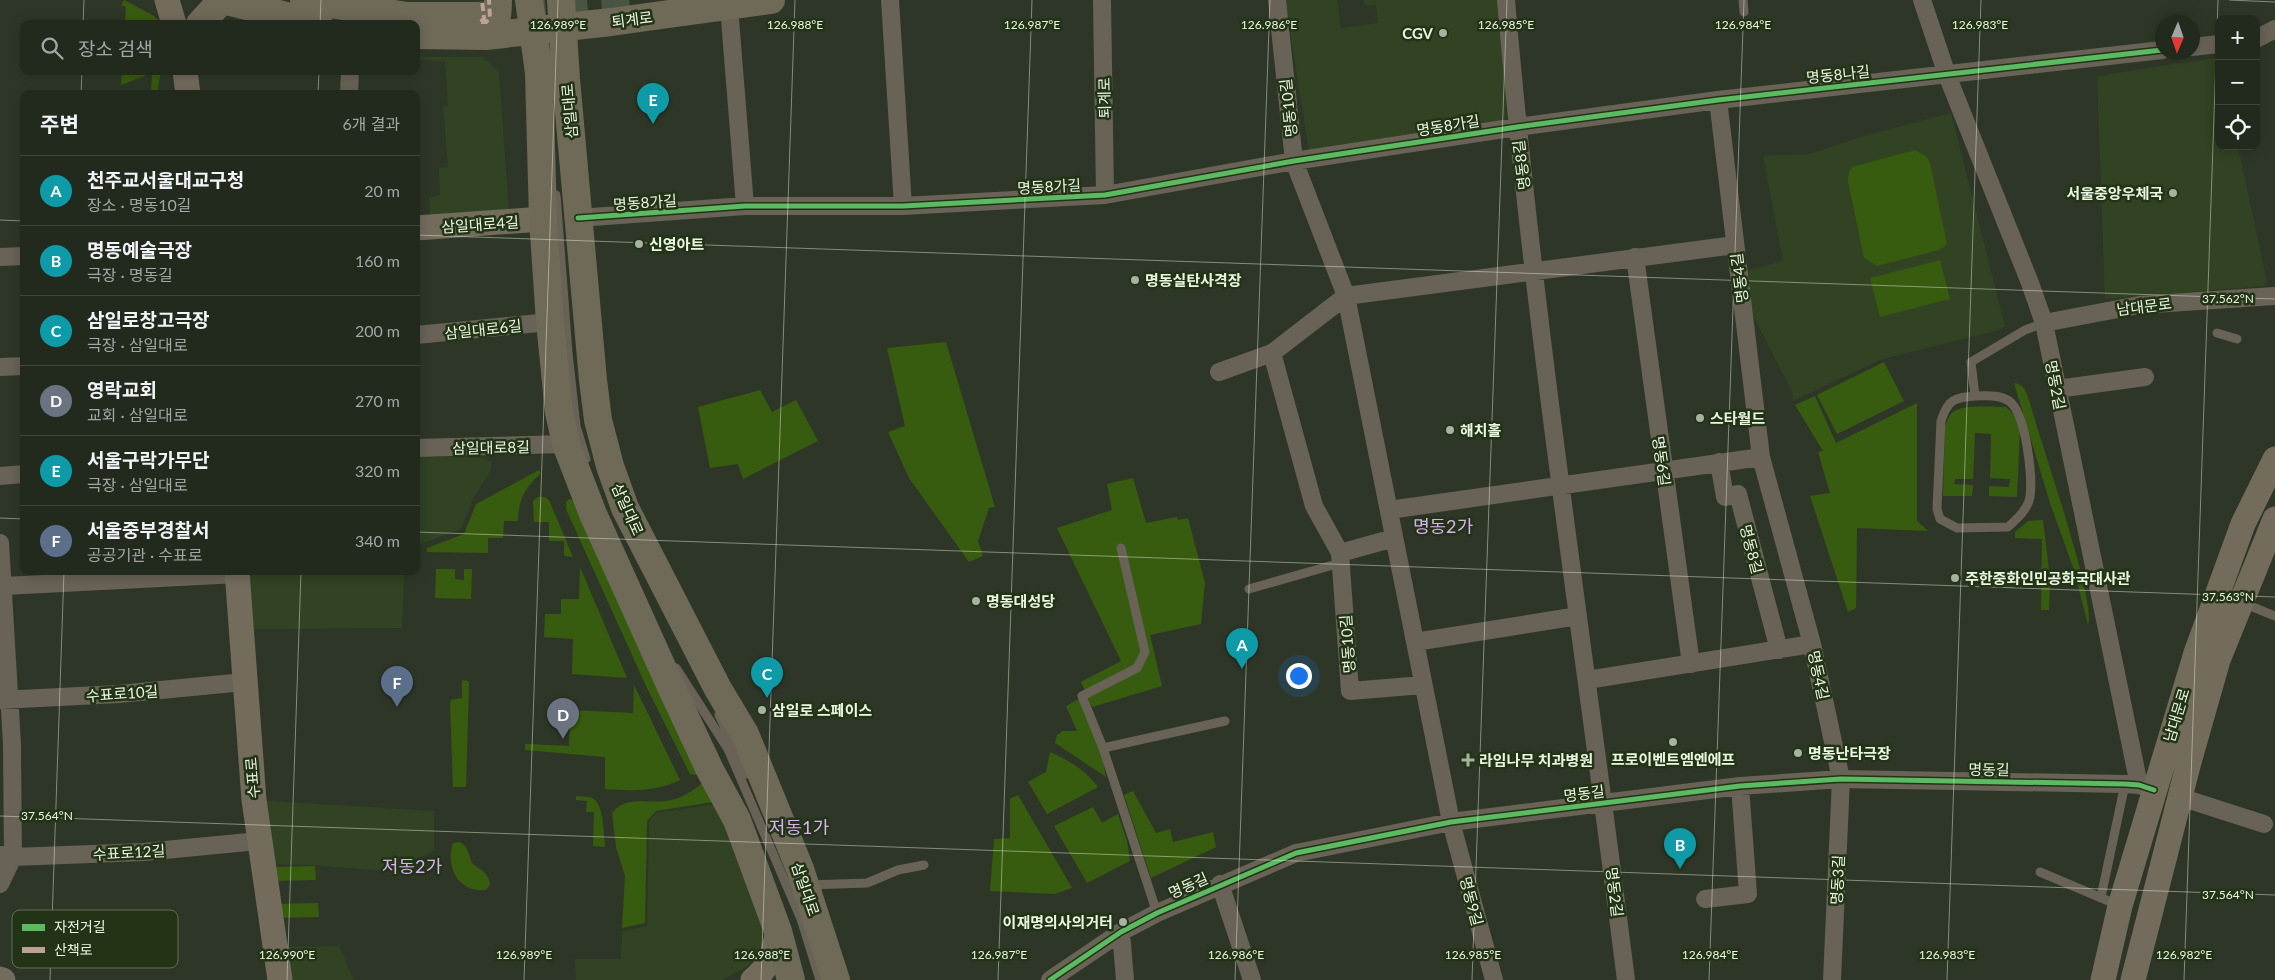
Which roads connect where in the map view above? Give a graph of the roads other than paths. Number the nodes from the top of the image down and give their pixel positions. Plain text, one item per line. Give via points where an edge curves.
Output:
1 (167, 0) edge
2 (222, 0) edge
3 (304, 0) edge
4 (498, 0) edge
5 (771, 0) edge
6 (890, 0) edge
7 (1102, 0) edge
8 (1277, 0) edge
9 (1506, 0) edge
10 (1743, 0) edge
11 (1922, 0) edge
12 (728, 7) junction
13 (1744, 12) dead end
14 (482, 17) edge
15 (173, 20) edge
16 (204, 20) edge
17 (303, 20) edge
18 (546, 21) edge
19 (2275, 30) edge
20 (420, 34) edge
21 (2260, 37) edge
22 (2215, 44) edge
23 (2200, 46) edge
24 (2155, 51) edge
25 (186, 75) edge
26 (350, 75) edge
27 (1947, 75) junction
28 (187, 90) edge
29 (349, 90) edge
30 (1718, 100) junction
31 (568, 108) junction
32 (1517, 127) junction
33 (1294, 161) junction
34 (555, 187) dead end
35 (1105, 196) junction
36 (746, 206) junction
37 (903, 206) junction
38 (578, 218) junction
39 (543, 219) junction
40 (420, 228) edge
41 (1735, 244) junction
42 (20, 256) edge
43 (0, 257) edge
44 (1635, 257) junction
45 (1534, 271) junction
46 (1346, 296) junction
47 (2275, 296) edge
48 (550, 322) junction
49 (2044, 323) junction
50 (2217, 333) dead end
51 (420, 335) edge
52 (2237, 339) dead end
53 (1272, 353) junction
54 (20, 366) edge
55 (0, 367) edge
56 (1219, 372) dead end
57 (2145, 377) dead end
58 (2057, 389) junction
59 (1975, 396) junction
60 (566, 444) junction
61 (420, 448) edge
62 (1761, 457) junction
63 (2275, 459) edge
64 (1719, 462) junction
65 (1663, 470) junction
66 (589, 471) dead end
67 (20, 474) edge
68 (0, 476) edge
69 (1560, 484) junction
70 (600, 507) dead end
71 (1388, 510) junction
72 (2275, 519) edge
73 (1394, 538) junction
74 (0, 543) edge
75 (1121, 548) dead end
76 (1340, 558) junction
77 (202, 575) edge
78 (238, 575) edge
79 (4, 586) junction
80 (1250, 589) dead end
81 (634, 602) junction
82 (2241, 602) junction
83 (1578, 616) junction
84 (2275, 616) edge
85 (650, 628) junction
86 (1415, 642) junction
87 (1812, 644) junction
88 (1779, 650) junction
89 (692, 661) dead end
90 (1691, 664) junction
91 (1587, 680) junction
92 (244, 682) junction
93 (1424, 684) junction
94 (4, 700) edge
95 (714, 706) dead end
96 (1225, 720) dead end
97 (1103, 748) junction
98 (1841, 779) junction
99 (1740, 786) junction
100 (2139, 786) junction
101 (2180, 797) junction
102 (1604, 803) junction
103 (766, 813) dead end
104 (770, 822) dead end
105 (1451, 822) junction
106 (2264, 824) dead end
107 (258, 841) junction
108 (6, 856) edge
109 (924, 865) dead end
110 (2040, 872) dead end
111 (0, 884) edge
112 (1220, 884) junction
113 (805, 885) junction
114 (1705, 899) dead end
115 (2111, 901) junction
116 (1157, 913) junction
117 (778, 931) junction
118 (1121, 932) junction
119 (280, 980) edge
120 (752, 980) edge
121 (791, 980) edge
122 (820, 980) edge
123 (829, 980) edge
124 (836, 980) edge
125 (1050, 980) edge
126 (1126, 980) edge
127 (1252, 980) edge
128 (1494, 980) edge
129 (1626, 980) edge
130 (1832, 980) edge
131 (2103, 980) edge
132 (2133, 980) edge

1 - 15 main road
2 - 16 main road
2 - 17 main road
3 - 14 main road, 퇴계로 via 407,16
4 - 14 main road via 498,18 494,28
5 - 12 main road, 퇴계로
6 - 37 street
7 - 35 street, 퇴계로
8 - 33 street, 명동10길
9 - 32 street, 명동8길
10 - 13 lane
11 - 27 street, 명동2길
12 - 18 main road, 퇴계로
12 - 36 street
14 - 18 main road, 퇴계로
14 - 20 main road, 퇴계로
18 - 31 main road, 삼일대로
18 - 39 main road, 삼일대로 via 539,73
19 - 21 street
22 - 23 street
24 - 27 street, 명동8나길
25 - 28 main road
26 - 29 street
27 - 30 street, 명동8나길
27 - 49 street, 명동2길
30 - 32 street, 명동8나길
30 - 41 street, 명동4길
31 - 38 main road, 삼일대로
31 - 89 lane via 564,133 590,422 616,505
32 - 33 street, 명동8가길
32 - 45 street, 명동8길
33 - 35 street, 명동8가길
33 - 46 street, 명동10길
34 - 66 lane via 576,426
35 - 37 street, 명동8가길
36 - 37 street, 명동8가길
36 - 38 street, 명동8가길
38 - 113 main road, 삼일대로 via 598,420 610,466 630,517 745,734
39 - 40 main road, 삼일대로4길
39 - 48 main road, 삼일대로
41 - 44 street
41 - 62 street, 명동4길
42 - 43 street
44 - 45 street
44 - 65 street, 명동6길
45 - 46 street
45 - 69 street, 명동8길
46 - 53 street
46 - 71 street, 명동10길
47 - 49 street, 남대문로 via 2139,304
48 - 51 street, 삼일대로6길
48 - 60 main road, 삼일대로 via 559,412
49 - 58 street, 명동2길
49 - 59 lane via 2025,330 1972,362
50 - 52 lane
53 - 56 street
53 - 76 street, 명동10길 via 1314,506
54 - 55 street
57 - 58 street
58 - 100 street, 명동2길
59 - 59 lane via 1956,398 1949,404 1941,421 1937,509 1940,519 1957,528 2008,527 2025,509 2030,498 2024,432 2015,407 2008,401 2000,397
60 - 61 street, 삼일대로8길
60 - 81 main road, 삼일대로 via 593,514
62 - 64 street
62 - 87 street, 명동4길
63 - 100 main road, 남대문로 via 2243,524
64 - 65 street
64 - 88 street, 명동8길 via 1725,497 1738,494
65 - 69 street
65 - 90 street, 명동6길
67 - 68 street
69 - 71 street
69 - 83 street, 명동8길
70 - 85 lane, 삼일대로
71 - 73 street, 명동10길
72 - 82 main road, 남대문로
73 - 76 street
73 - 86 street, 명동10길
74 - 79 street
75 - 97 lane via 1145,652 1137,668 1082,696
76 - 80 lane
76 - 93 street, 명동10길 via 1350,691
77 - 79 street, 수표로
78 - 92 main road, 수표로
79 - 94 street
81 - 85 lane
81 - 117 main road, 삼일대로 via 680,707 737,820
82 - 84 lane
82 - 101 main road, 남대문로 via 2218,660
83 - 86 street
83 - 91 street, 명동8길
85 - 122 lane via 728,749 801,919
86 - 93 street, 명동10길
87 - 88 street
87 - 98 street, 명동4길
88 - 90 street
90 - 91 street
91 - 102 street, 명동8길
92 - 94 street, 수표로10길 via 119,694
92 - 107 main road, 수표로
93 - 105 street, 명동10길
94 - 108 street via 12,744
95 - 103 lane
96 - 97 lane
97 - 116 lane
98 - 99 street, 명동길
98 - 100 street, 명동길
98 - 130 street, 명동3길
99 - 102 street, 명동길
99 - 114 street via 1748,894
100 - 115 main road, 남대문로
101 - 106 street
101 - 132 main road, 남대문로
102 - 105 street, 명동길
102 - 129 street, 명동2길
104 - 123 lane via 784,849
105 - 112 street, 명동길 via 1296,853
105 - 128 street, 명동9길
107 - 108 street, 수표로12길 via 144,852
107 - 119 main road, 수표로
108 - 111 street
109 - 113 lane via 898,870 867,883
110 - 115 lane
112 - 116 street, 명동길
112 - 127 street
113 - 124 main road, 삼일대로
115 - 131 main road, 남대문로
116 - 118 street, 명동길
117 - 120 main road via 772,958 762,973
117 - 121 main road, 삼일대로
118 - 125 street, 명동길
118 - 126 street

